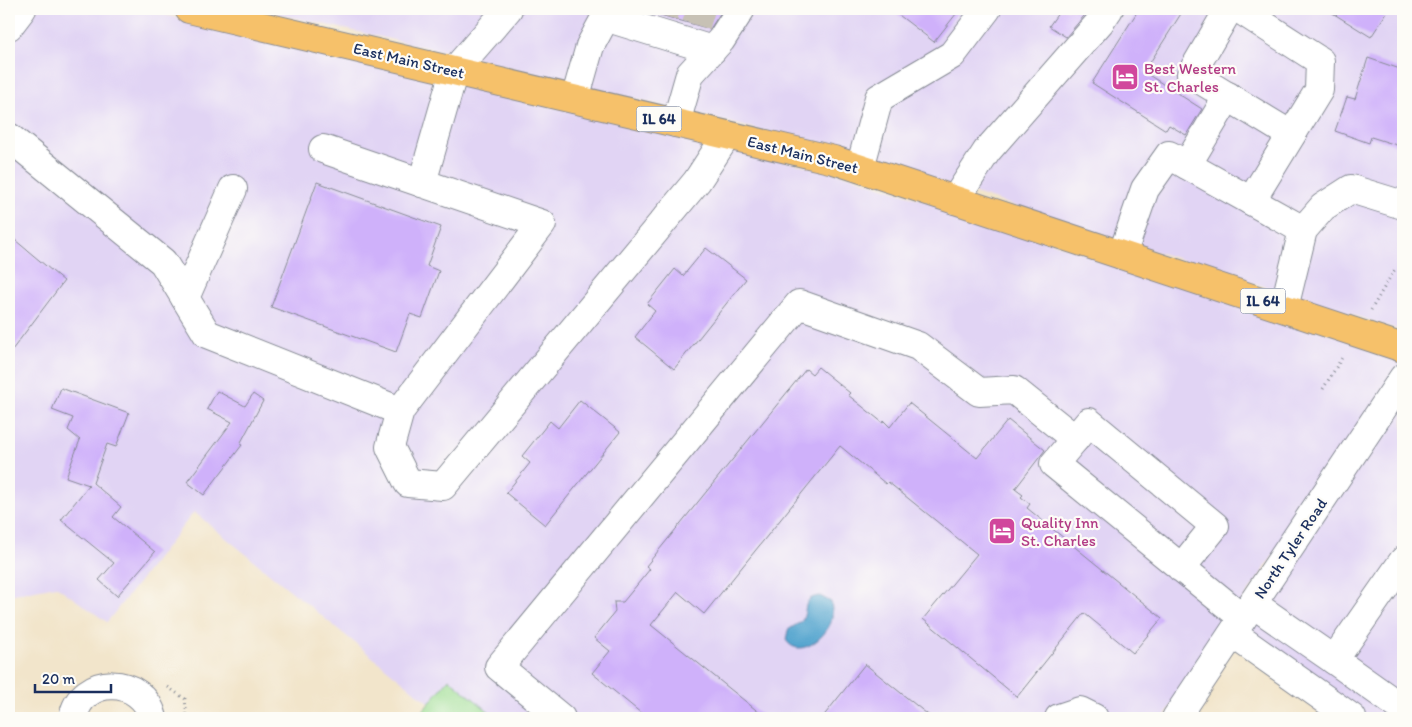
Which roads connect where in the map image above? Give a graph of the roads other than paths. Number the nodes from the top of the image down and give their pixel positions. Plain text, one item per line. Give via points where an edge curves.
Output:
1 (22, 9) edge
2 (189, 9) edge
3 (508, 9) edge
4 (741, 9) edge
5 (988, 9) edge
6 (1109, 9) edge
7 (1229, 9) edge
8 (1239, 9) edge
9 (608, 13) edge
10 (9, 26) edge
11 (700, 39) junction
12 (454, 71) junction
13 (1228, 96) junction
14 (575, 99) junction
15 (676, 123) junction
16 (727, 135) junction
17 (1291, 135) junction
18 (9, 136) edge
19 (323, 150) dead end
20 (1187, 165) junction
21 (860, 168) junction
22 (422, 183) junction
23 (233, 189) dead end
24 (955, 200) junction
25 (1251, 201) junction
26 (1403, 205) edge
27 (1303, 230) junction
28 (1122, 255) junction
29 (185, 298) junction
30 (1284, 308) junction
31 (1403, 348) edge
32 (1403, 378) edge
33 (400, 411) junction
34 (1075, 439) junction
35 (1403, 561) edge
36 (1181, 568) junction
37 (1243, 619) junction
38 (1334, 660) junction
39 (1403, 709) edge
40 (73, 718) edge
41 (152, 718) edge
42 (561, 718) edge
43 (1059, 718) edge
44 (1094, 718) edge
45 (1176, 718) edge
46 (1352, 718) edge

1 - 10 street
2 - 12 main road, East Main Street / IL 64
3 - 12 street
4 - 11 street via 721,40
5 - 21 street via 952,55 879,98
6 - 24 street via 987,151
7 - 13 street via 1191,74
8 - 17 street via 1320,62 1319,90
9 - 11 street via 662,25
9 - 14 street via 590,46
11 - 15 street
12 - 14 main road, East Main Street / IL 64
12 - 22 street
13 - 17 street
13 - 20 street
14 - 15 main road, East Main Street / IL 64
15 - 16 main road, East Main Street / IL 64
16 - 21 main road, East Main Street / IL 64
16 - 33 street via 697,181 443,486 408,483 390,447
17 - 25 street
18 - 29 street via 163,262
19 - 22 street
20 - 25 street
20 - 28 street via 1170,155 1144,189
21 - 24 main road, East Main Street / IL 64
22 - 33 street via 542,224
23 - 29 street
24 - 28 main road, East Main Street / IL 64
25 - 27 street
26 - 27 street via 1351,189 1323,207
27 - 30 street
28 - 30 main road, East Main Street / IL 64
29 - 33 street via 207,334
30 - 31 main road, East Main Street / IL 64
32 - 37 street, North Tyler Road
34 - 36 street via 1054,464
34 - 36 street via 1089,422 1215,526
34 - 42 street via 1014,390 979,392 918,346 799,304 499,667
35 - 38 street
36 - 37 street
37 - 38 street
37 - 45 street, North Tyler Road
37 - 46 street
38 - 39 street
40 - 41 street via 81,700 92,690 120,686 133,690 144,699
43 - 44 street via 1080,711

